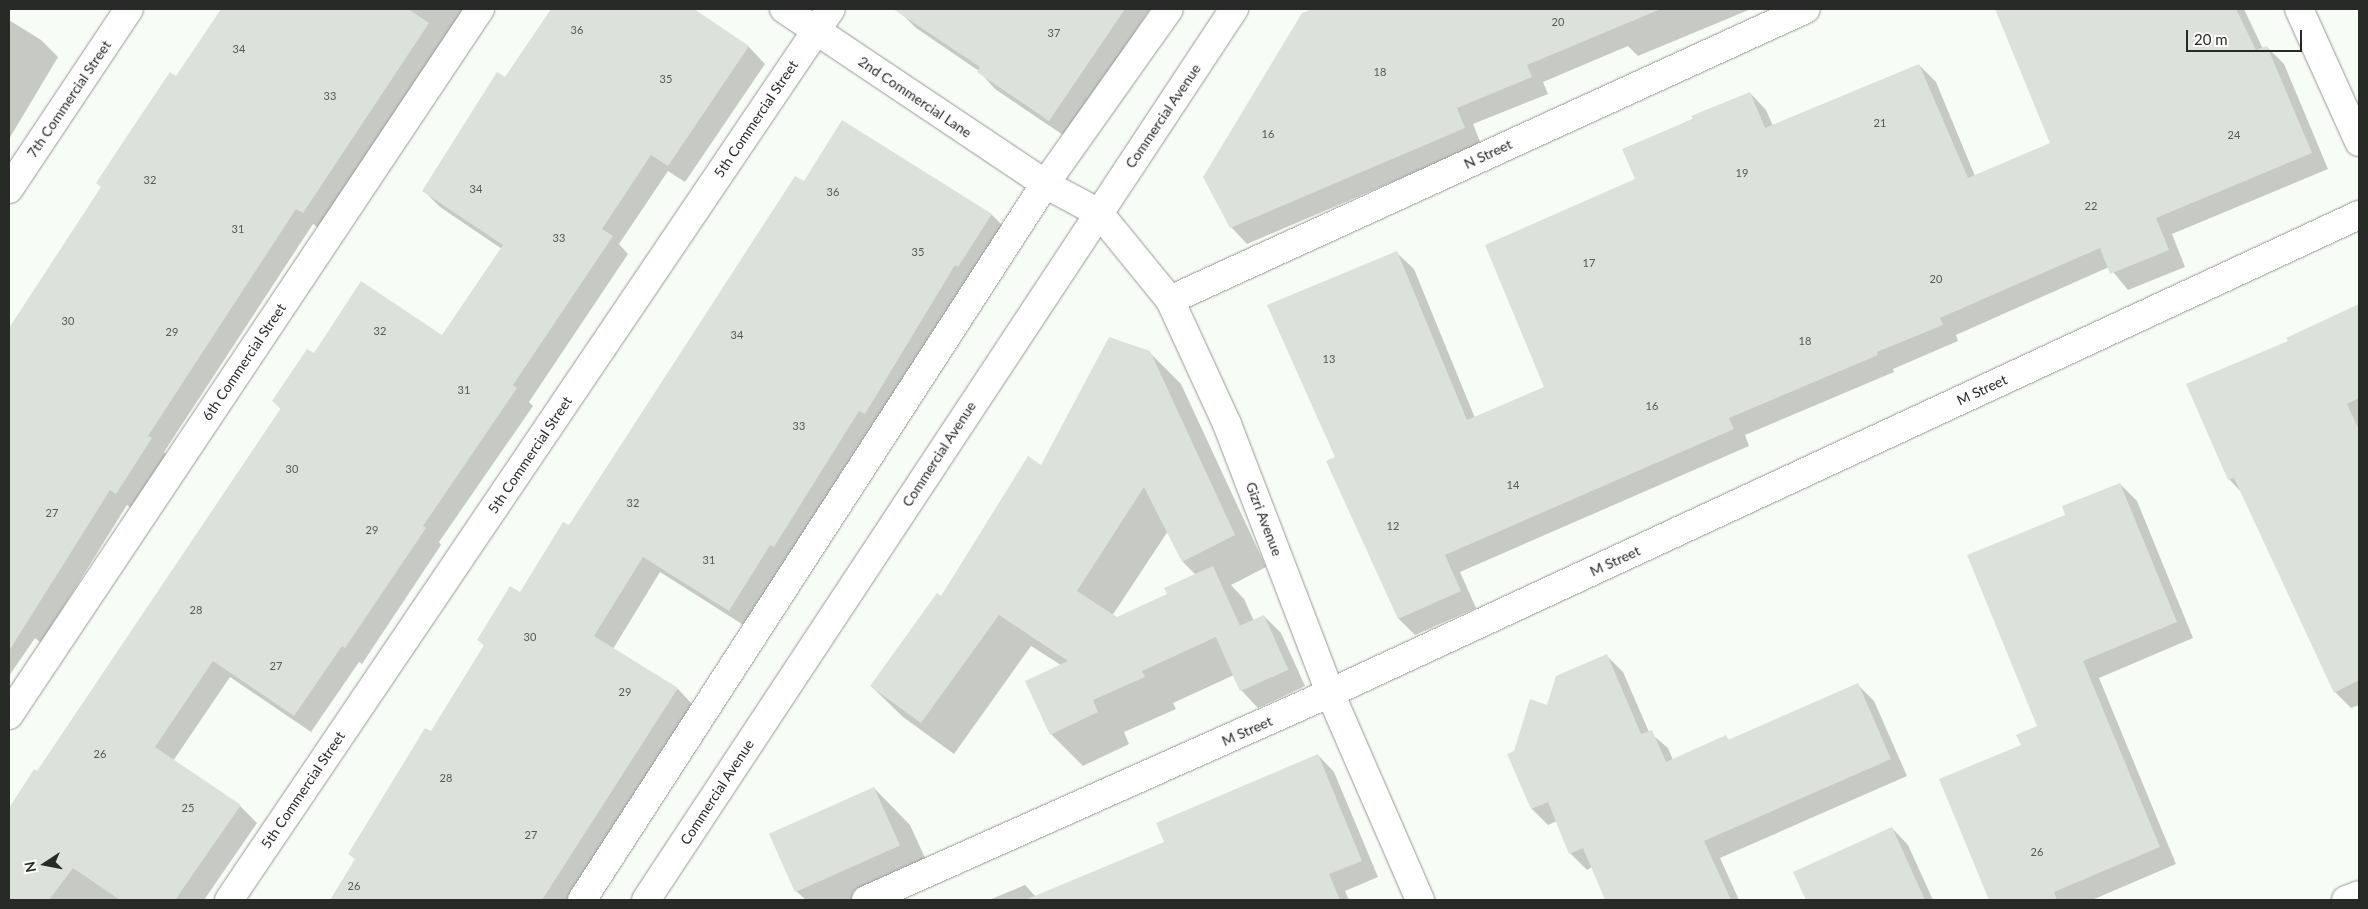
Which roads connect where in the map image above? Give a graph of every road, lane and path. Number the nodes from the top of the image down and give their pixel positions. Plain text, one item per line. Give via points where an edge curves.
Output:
1 (129, 9) edge
2 (480, 9) edge
3 (784, 9) edge
4 (1169, 9) edge
5 (1234, 9) edge
6 (1806, 9) edge
7 (2299, 9) edge
8 (824, 20) edge
9 (2359, 142) edge
10 (1045, 184) junction
11 (9, 189) edge
12 (1099, 213) junction
13 (2359, 215) edge
14 (1170, 300) junction
15 (1330, 693) junction
16 (9, 715) edge
17 (2359, 895) edge
18 (229, 900) edge
19 (582, 900) edge
20 (646, 900) edge
21 (866, 900) edge
22 (1420, 900) edge
23 (2346, 900) edge

1 - 11 street, 7th Commercial Street
2 - 16 street, 6th Commercial Street
3 - 8 street, 2nd Commercial Lane
4 - 10 street
5 - 12 street, Commercial Avenue
6 - 14 street, N Street
7 - 9 street
8 - 10 street, 2nd Commercial Lane
8 - 18 street, 5th Commercial Street
10 - 12 street, Gizri Avenue
10 - 19 street
12 - 14 street, Gizri Avenue
12 - 20 street, Commercial Avenue
13 - 15 street, M Street
14 - 15 street, Gizri Avenue via 1227,424
15 - 21 street, M Street
15 - 22 street, Gizri Avenue
17 - 23 street

